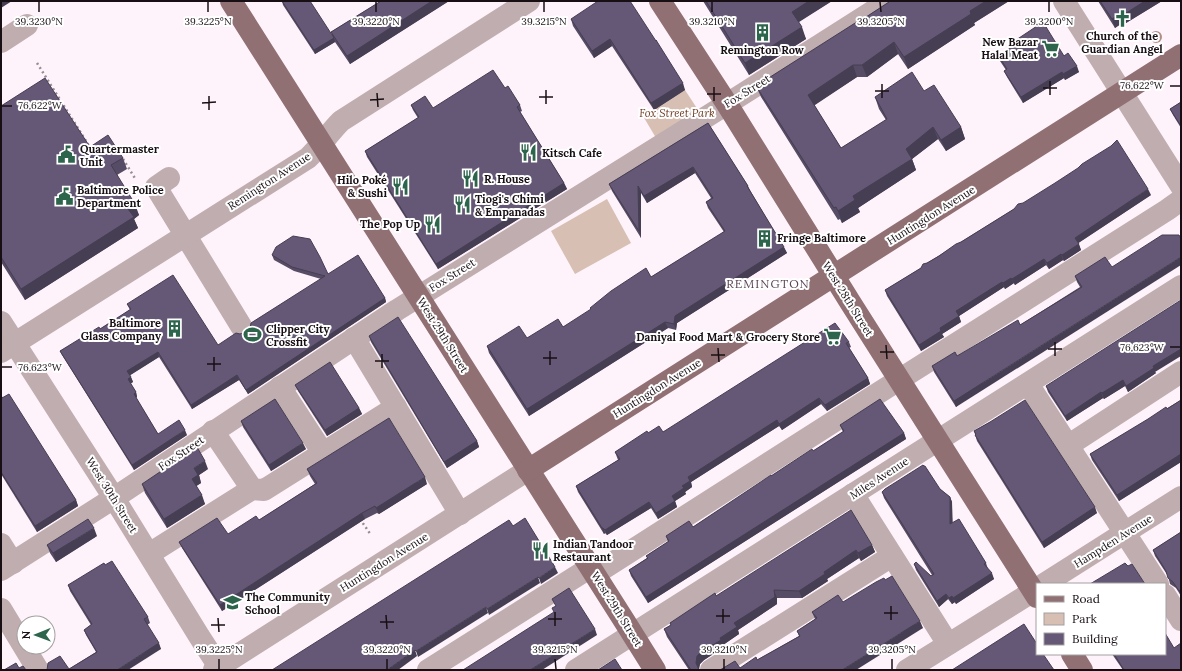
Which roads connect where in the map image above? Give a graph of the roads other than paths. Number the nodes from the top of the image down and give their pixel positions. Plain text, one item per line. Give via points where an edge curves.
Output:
1 (232, 1) edge
2 (529, 1) edge
3 (660, 1) edge
4 (889, 1) edge
5 (1064, 1) edge
6 (27, 25) dead end
7 (1, 42) edge
8 (1181, 55) edge
9 (1122, 93) junction
10 (727, 104) junction
11 (322, 143) junction
12 (169, 178) dead end
13 (1181, 186) edge
14 (1181, 200) edge
15 (186, 235) junction
16 (834, 276) junction
17 (1181, 286) edge
18 (419, 296) junction
19 (1, 322) edge
20 (242, 326) dead end
21 (354, 338) junction
22 (8, 348) edge
23 (1181, 372) edge
24 (899, 380) junction
25 (1028, 384) junction
26 (280, 387) junction
27 (396, 407) junction
28 (213, 432) junction
29 (938, 440) junction
30 (1068, 445) junction
31 (323, 453) junction
32 (528, 470) junction
33 (252, 489) junction
34 (853, 494) junction
35 (1181, 497) edge
36 (114, 498) junction
37 (460, 514) junction
38 (1125, 533) junction
39 (1, 544) edge
40 (149, 554) junction
41 (892, 556) junction
42 (7, 567) edge
43 (593, 571) junction
44 (1049, 583) edge
45 (1157, 583) edge
46 (1036, 587) edge
47 (1036, 591) edge
48 (1166, 597) edge
49 (1, 609) edge
50 (1181, 620) edge
51 (6, 632) edge
52 (633, 634) junction
53 (948, 644) junction
54 (1073, 655) edge
55 (218, 669) edge
56 (38, 670) edge
57 (428, 670) edge
58 (576, 670) edge
59 (655, 670) edge
60 (711, 670) edge
61 (907, 670) edge
62 (1082, 670) edge

1 - 11 main road, West 29th Street
2 - 11 street, Remington Avenue via 341,121
3 - 10 main road, West 28th Street
4 - 10 street, Fox Street
5 - 9 street
6 - 7 street
8 - 9 main road, Huntingdon Avenue
9 - 13 street
9 - 16 main road, Huntingdon Avenue
10 - 16 main road, West 28th Street
10 - 18 street, Fox Street
11 - 15 street, Remington Avenue via 308,158
11 - 18 main road, West 29th Street
12 - 15 street via 156,187
14 - 24 street
15 - 20 street
15 - 22 street, Remington Avenue
16 - 24 main road, West 28th Street
16 - 32 main road, Huntingdon Avenue
17 - 25 street, Miles Avenue
18 - 21 street, Fox Street
18 - 32 main road, West 29th Street
19 - 22 street, West 30th Street
21 - 26 street, Fox Street
21 - 27 street
22 - 36 street, West 30th Street
23 - 30 street
24 - 29 main road, West 28th Street
24 - 43 street
25 - 29 street, Miles Avenue
25 - 30 street
26 - 28 street, Fox Street
26 - 31 street
27 - 31 street
27 - 37 street
28 - 33 street
28 - 36 street, Fox Street
29 - 34 street, Miles Avenue
29 - 46 main road, West 28th Street
30 - 38 street
31 - 33 street via 264,490
32 - 37 street, Huntingdon Avenue
32 - 43 main road, West 29th Street
33 - 40 street
34 - 41 street
34 - 52 street, Miles Avenue
35 - 38 street, Hampden Avenue
36 - 40 street, West 30th Street
36 - 42 street, Fox Street
37 - 55 street, Huntingdon Avenue
38 - 44 street, Hampden Avenue
38 - 45 street
39 - 42 street
40 - 55 street, West 30th Street
41 - 53 street
41 - 60 street
43 - 52 main road, West 29th Street
43 - 57 street
47 - 53 street, Hampden Avenue
48 - 50 street
49 - 51 street
51 - 56 street
52 - 58 street, Miles Avenue
52 - 59 main road, West 29th Street
53 - 61 street, Hampden Avenue
54 - 62 main road

